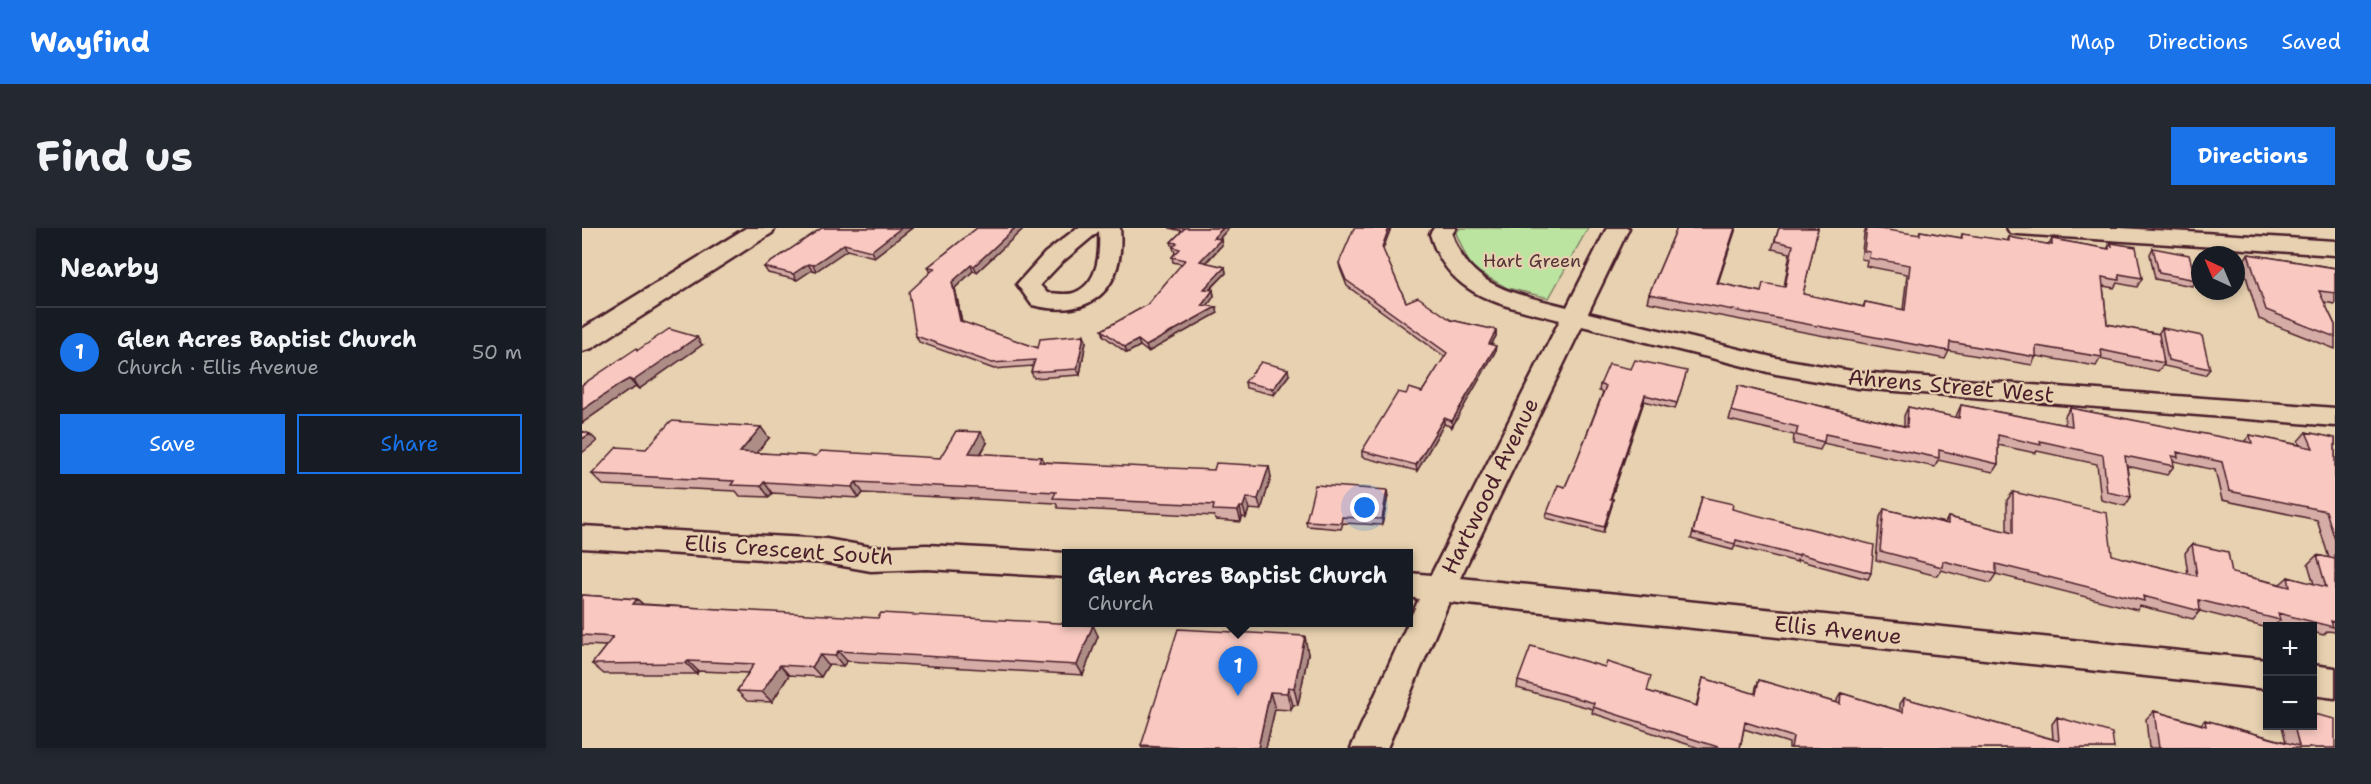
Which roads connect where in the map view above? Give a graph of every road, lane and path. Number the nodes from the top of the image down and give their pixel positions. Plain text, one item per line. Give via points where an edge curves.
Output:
1 (763, 228) edge
2 (1090, 228) edge
3 (1109, 228) edge
4 (1445, 228) edge
5 (1618, 228) edge
6 (2018, 228) edge
7 (2335, 248) edge
8 (1572, 316) junction
9 (582, 342) edge
10 (2335, 417) edge
11 (582, 537) edge
12 (1062, 565) edge
13 (1425, 586) edge
14 (1413, 621) edge
15 (1411, 627) edge
16 (2263, 674) edge
17 (2317, 680) edge
18 (2335, 682) edge
19 (1369, 748) edge

1 - 9 street
2 - 3 street via 1028,284 1040,300 1076,300 1100,287 1111,246
4 - 8 street, Ahrens Street West via 1442,234 1446,250 1464,275 1491,294
5 - 8 street, Hartwood Avenue
6 - 7 street
8 - 10 street, Ahrens Street West via 1776,366 1858,380
8 - 13 street, Hartwood Avenue
11 - 12 street, Ellis Crescent South via 826,550 871,559 927,556
13 - 14 street, Hartwood Avenue
13 - 16 street, Ellis Avenue
15 - 19 street, Hartwood Avenue
17 - 18 street

